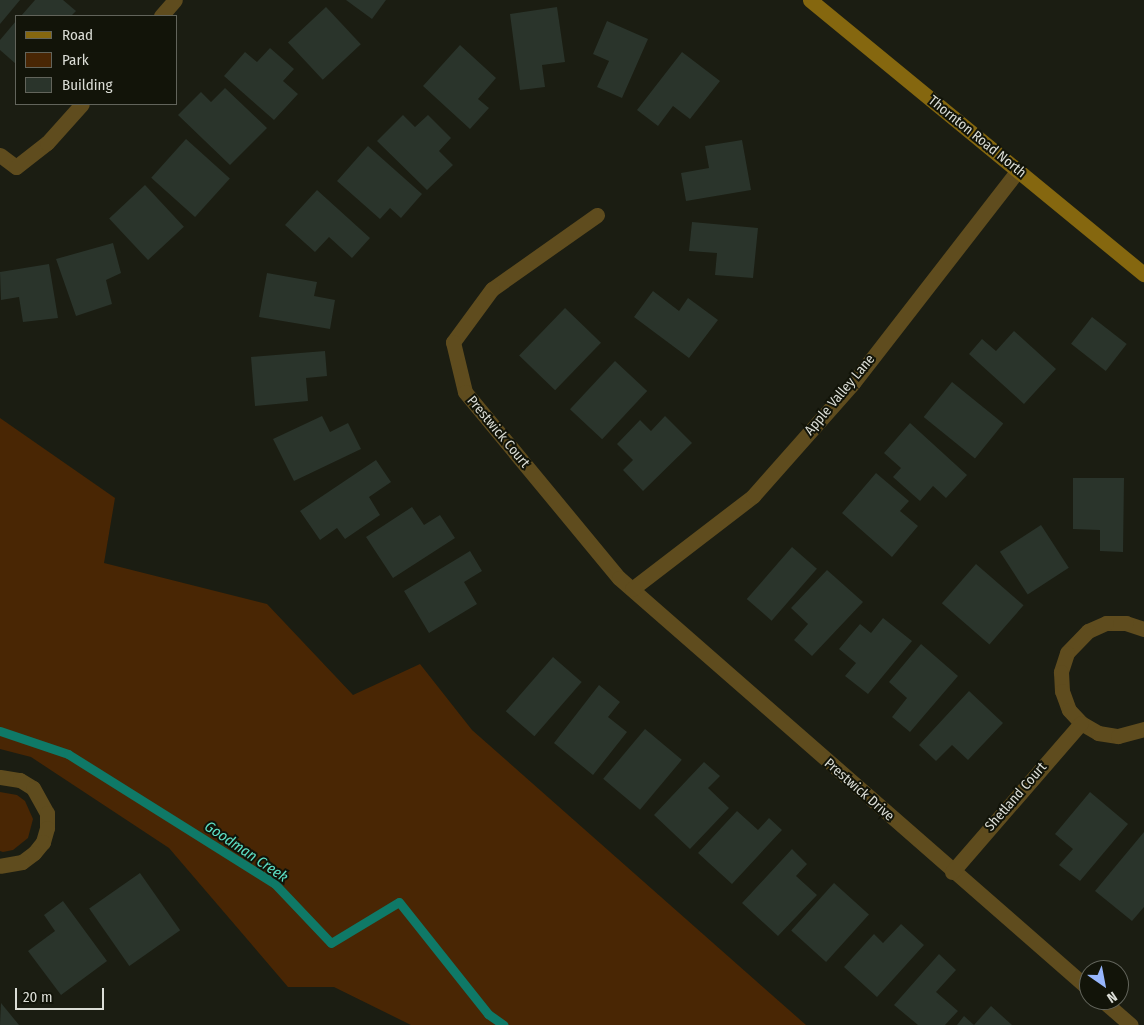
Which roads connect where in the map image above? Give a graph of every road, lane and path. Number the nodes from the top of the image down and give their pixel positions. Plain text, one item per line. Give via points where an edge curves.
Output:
1 (175, 0) edge
2 (810, 0) edge
3 (161, 15) edge
4 (81, 105) edge
5 (0, 156) edge
6 (1018, 170) junction
7 (597, 215) dead end
8 (1144, 274) edge
9 (632, 589) junction
10 (1144, 629) edge
11 (1081, 723) junction
12 (1144, 729) edge
13 (0, 777) edge
14 (0, 866) edge
15 (952, 872) junction
16 (1079, 980) edge
17 (1114, 1010) edge
18 (1131, 1025) edge

1 - 3 street
2 - 6 main road, Thornton Road North
4 - 5 street via 47,143 16,167
6 - 8 main road, Thornton Road North
6 - 9 street, Apple Valley Lane via 853,383 753,496
7 - 9 street, Prestwick Court via 492,290 453,342 465,392 619,578
9 - 15 street, Prestwick Drive
10 - 11 street via 1126,623 1106,623 1080,637 1067,652 1062,691 1069,710
11 - 12 street via 1098,733 1118,736
11 - 15 street, Shetland Court
13 - 14 street via 20,780 33,788 42,800 47,828 43,842 34,853 22,862
15 - 16 street, Prestwick Drive
17 - 18 street

